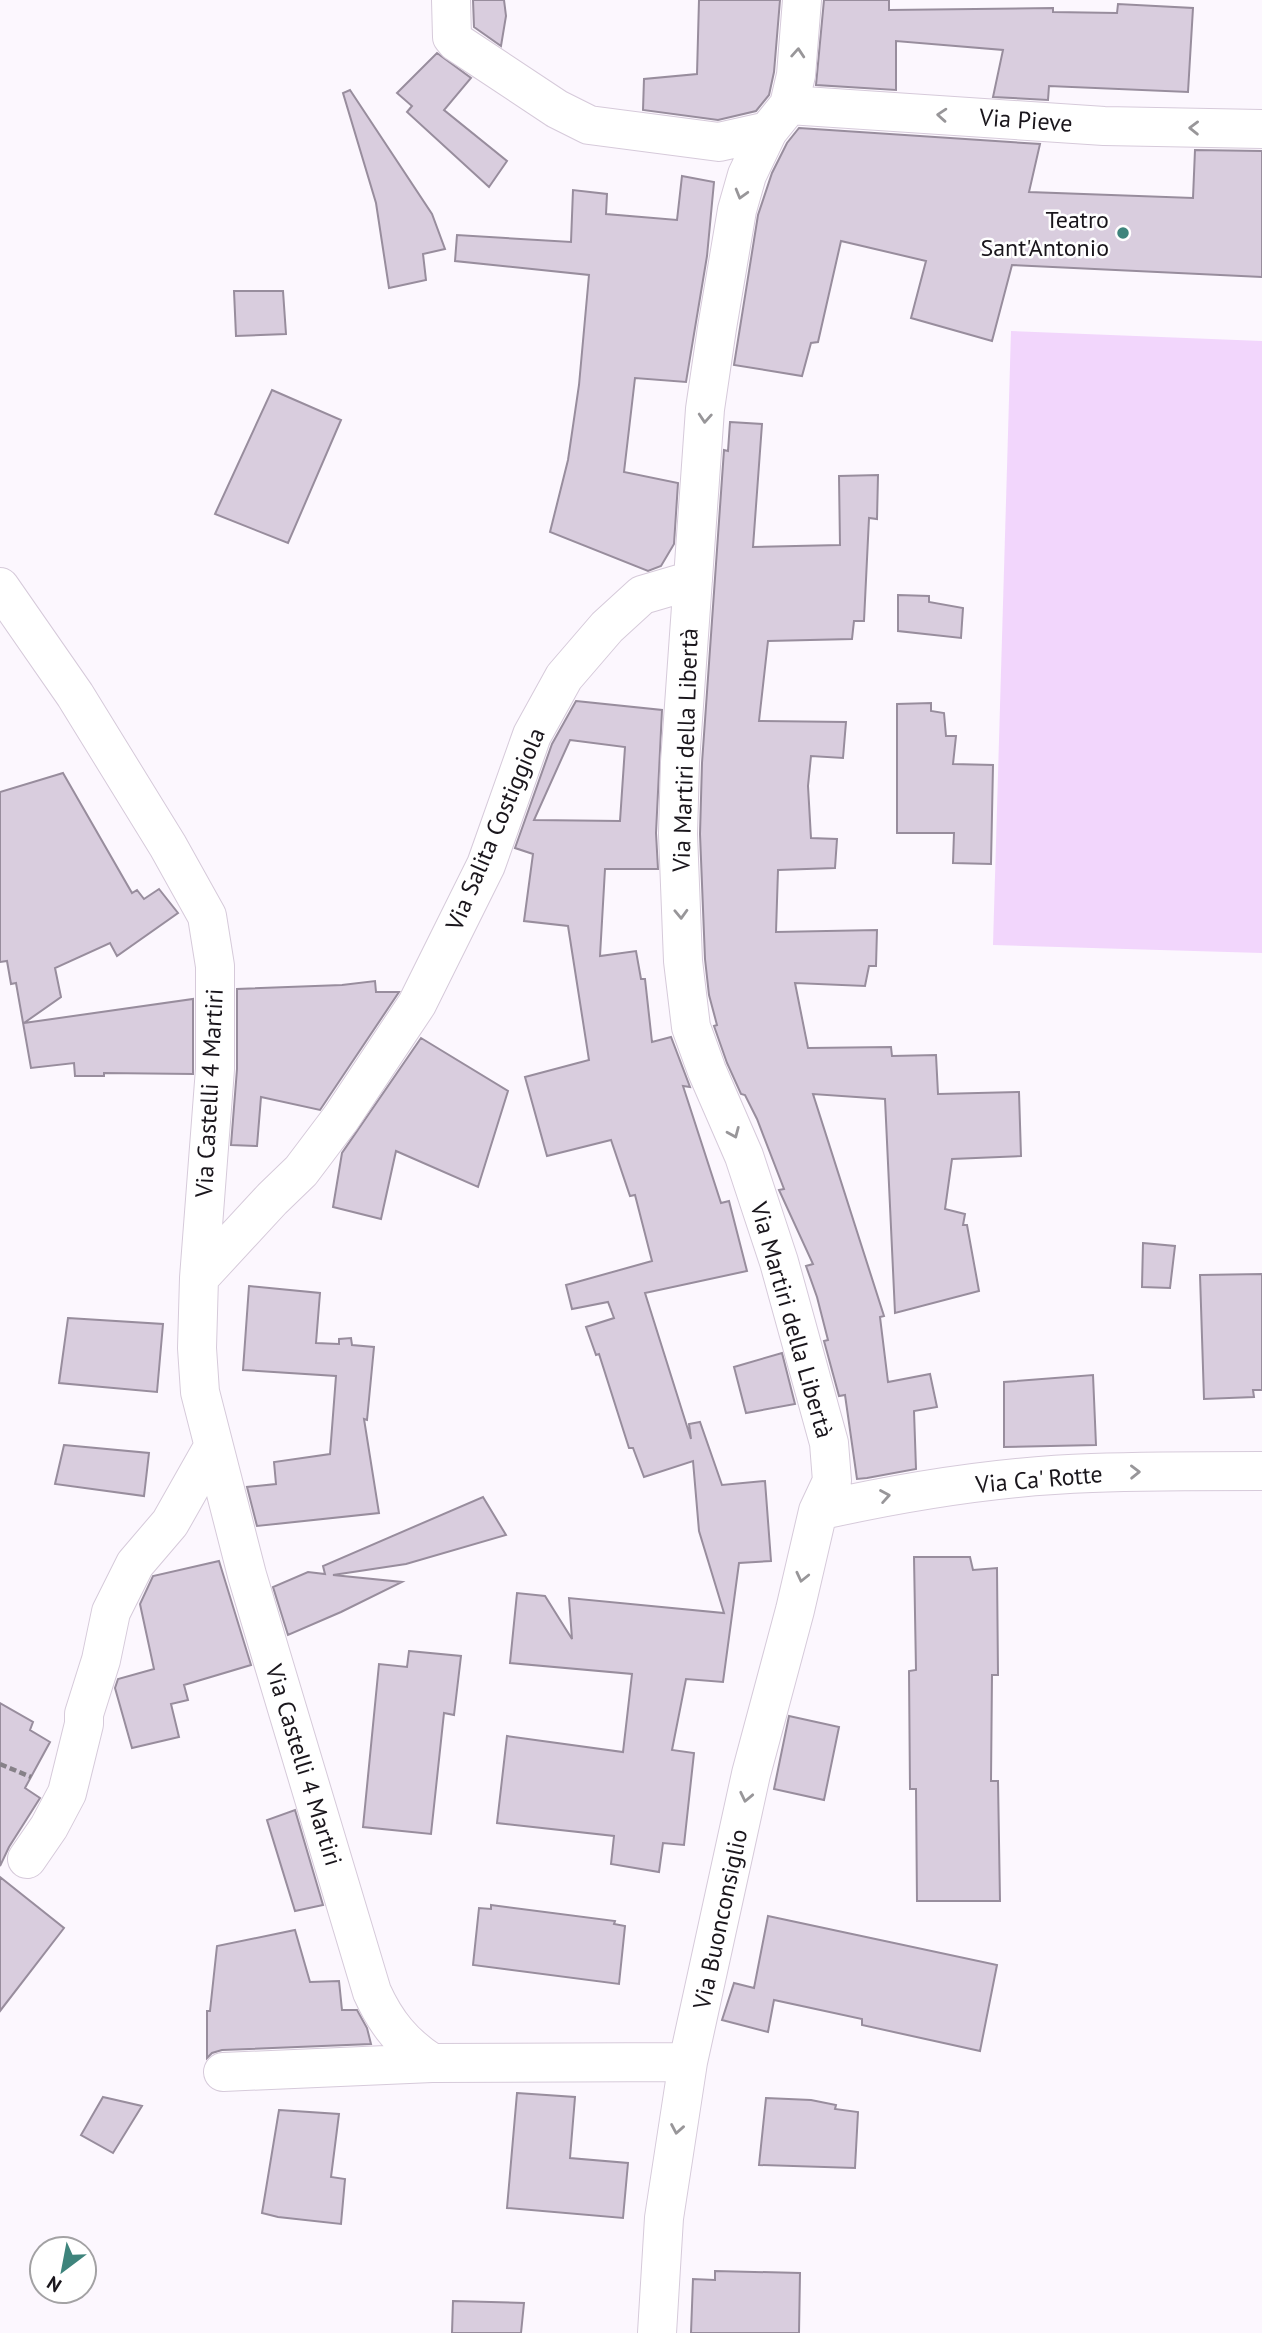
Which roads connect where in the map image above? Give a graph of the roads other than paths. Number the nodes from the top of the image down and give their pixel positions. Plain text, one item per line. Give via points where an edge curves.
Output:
1 (452, 0) edge
2 (802, 0) edge
3 (779, 118) junction
4 (1262, 129) edge
5 (693, 580) junction
6 (0, 587) edge
7 (199, 1278) junction
8 (213, 1447) junction
9 (1262, 1471) edge
10 (818, 1511) junction
11 (27, 1859) dead end
12 (688, 2062) junction
13 (432, 2063) junction
14 (223, 2072) dead end
15 (657, 2333) edge

1 - 3 street, Via Pieve via 452,37 456,42 589,125 719,142
3 -> 2 street, Via Martiri della Libertà via 796,75
4 -> 3 street, Via Pieve
3 -> 5 street, Via Martiri della Libertà via 747,175 737,210 705,409
5 - 7 street, Via Salita Costiggiola via 642,596 607,627 564,677 532,735 486,865 417,1004 301,1171
5 -> 10 street, Via Martiri della Libertà via 678,834 683,961 691,1027 744,1156 813,1381 829,1443 832,1481
6 - 7 street, Via Castelli 4 Martiri via 75,695 207,916 215,966 215,1056
7 - 8 street, Via Castelli 4 Martiri via 200,1392
8 - 11 street via 170,1523 135,1564 111,1612 67,1793
8 - 13 street, Via Castelli 4 Martiri via 372,1992 389,2026
10 -> 9 street, Via Ca' Rotte via 886,1496 1007,1480 1090,1473
10 -> 12 street, Via Buonconsiglio via 751,1774
12 - 13 street
12 -> 15 street, Via Buonconsiglio via 664,2218
13 - 14 street

